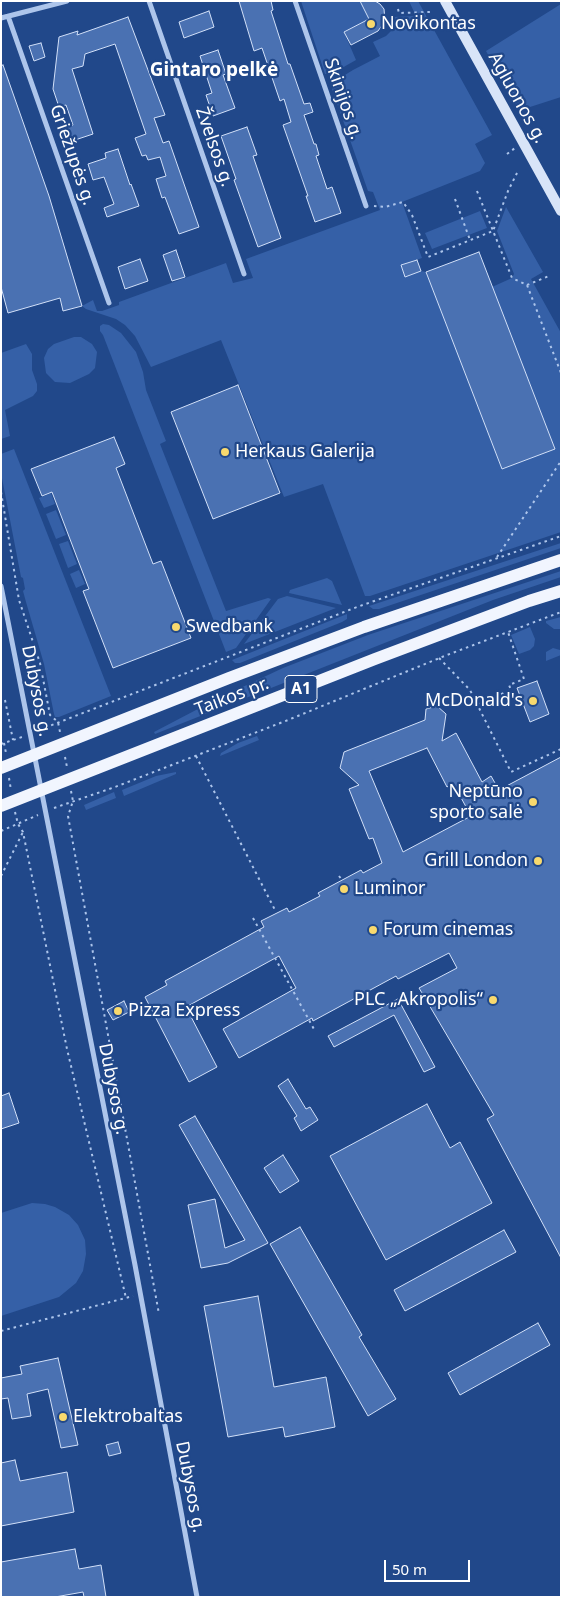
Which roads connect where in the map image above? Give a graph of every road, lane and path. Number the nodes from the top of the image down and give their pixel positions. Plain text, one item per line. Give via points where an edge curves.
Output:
1 (67, 1) edge
2 (149, 1) edge
3 (295, 1) edge
4 (445, 1) edge
5 (398, 9) dead end
6 (430, 12) dead end
7 (8, 16) junction
8 (1, 18) edge
9 (517, 173) dead end
10 (477, 191) dead end
11 (455, 200) dead end
12 (366, 206) joint
13 (561, 211) edge
14 (493, 231) junction
15 (470, 240) junction
16 (244, 274) dead end
17 (550, 276) dead end
18 (527, 285) junction
19 (109, 303) dead end
20 (561, 374) edge
21 (560, 463) edge
22 (1, 492) edge
23 (561, 536) edge
24 (497, 558) junction
25 (561, 560) edge
26 (1, 586) edge
27 (561, 591) edge
28 (561, 612) edge
29 (508, 632) junction
30 (439, 658) junction
31 (5, 700) dead end
32 (477, 704) junction
33 (58, 722) junction
34 (30, 734) junction
35 (13, 740) junction
36 (3, 744) edge
37 (561, 749) edge
38 (35, 756) junction
39 (196, 756) junction
40 (4, 767) edge
41 (70, 784) dead end
42 (42, 790) junction
43 (74, 801) junction
44 (7, 803) edge
45 (46, 811) junction
46 (18, 824) junction
47 (1, 831) edge
48 (23, 832) junction
49 (1, 876) edge
50 (339, 876) dead end
51 (342, 880) dead end
52 (275, 910) dead end
53 (253, 918) dead end
54 (315, 1031) dead end
55 (140, 1294) junction
56 (126, 1298) junction
57 (159, 1314) dead end
58 (1, 1330) edge
59 (197, 1597) edge

1 - 7 street
2 - 16 street, Žvelsos g.
3 - 12 street, Skinijos g.
4 - 13 main road, Agluonos g.
5 - 6 path via 399,13
7 - 8 street
7 - 19 street, Griežupės g.
9 - 14 path
10 - 14 path
11 - 15 path
12 - 15 path via 385,207 403,202 412,215 428,257
14 - 15 path
14 - 18 path via 512,278
17 - 18 path
18 - 20 path
21 - 24 path
22 - 33 path via 20,600 40,663 50,715
23 - 24 path
24 - 33 path via 357,607
25 - 38 main road, Taikos pr. / A1 via 364,627
26 - 34 street, Dubysos g.
27 - 42 main road, Taikos pr. / A1 via 375,659
28 - 29 path
29 - 30 path
29 - 32 path via 524,679 509,685 511,690
30 - 32 path via 470,690
30 - 39 path
31 - 35 path
32 - 37 path via 510,772
33 - 34 path
34 - 35 path
34 - 38 street, Dubysos g.
35 - 36 path
36 - 40 path
38 - 40 main road, Taikos pr. / A1
38 - 42 street, Dubysos g.
39 - 43 path
39 - 52 path
40 - 44 path
41 - 43 path
42 - 44 main road, Taikos pr. / A1
42 - 45 street, Dubysos g.
43 - 45 path
43 - 57 path via 68,816
44 - 46 path
45 - 46 path
45 - 55 street, Dubysos g.
46 - 47 path
46 - 48 path
48 - 49 path
48 - 56 path via 67,1050
50 - 51 path
53 - 54 path
55 - 56 path
55 - 59 street, Dubysos g.
56 - 58 path

